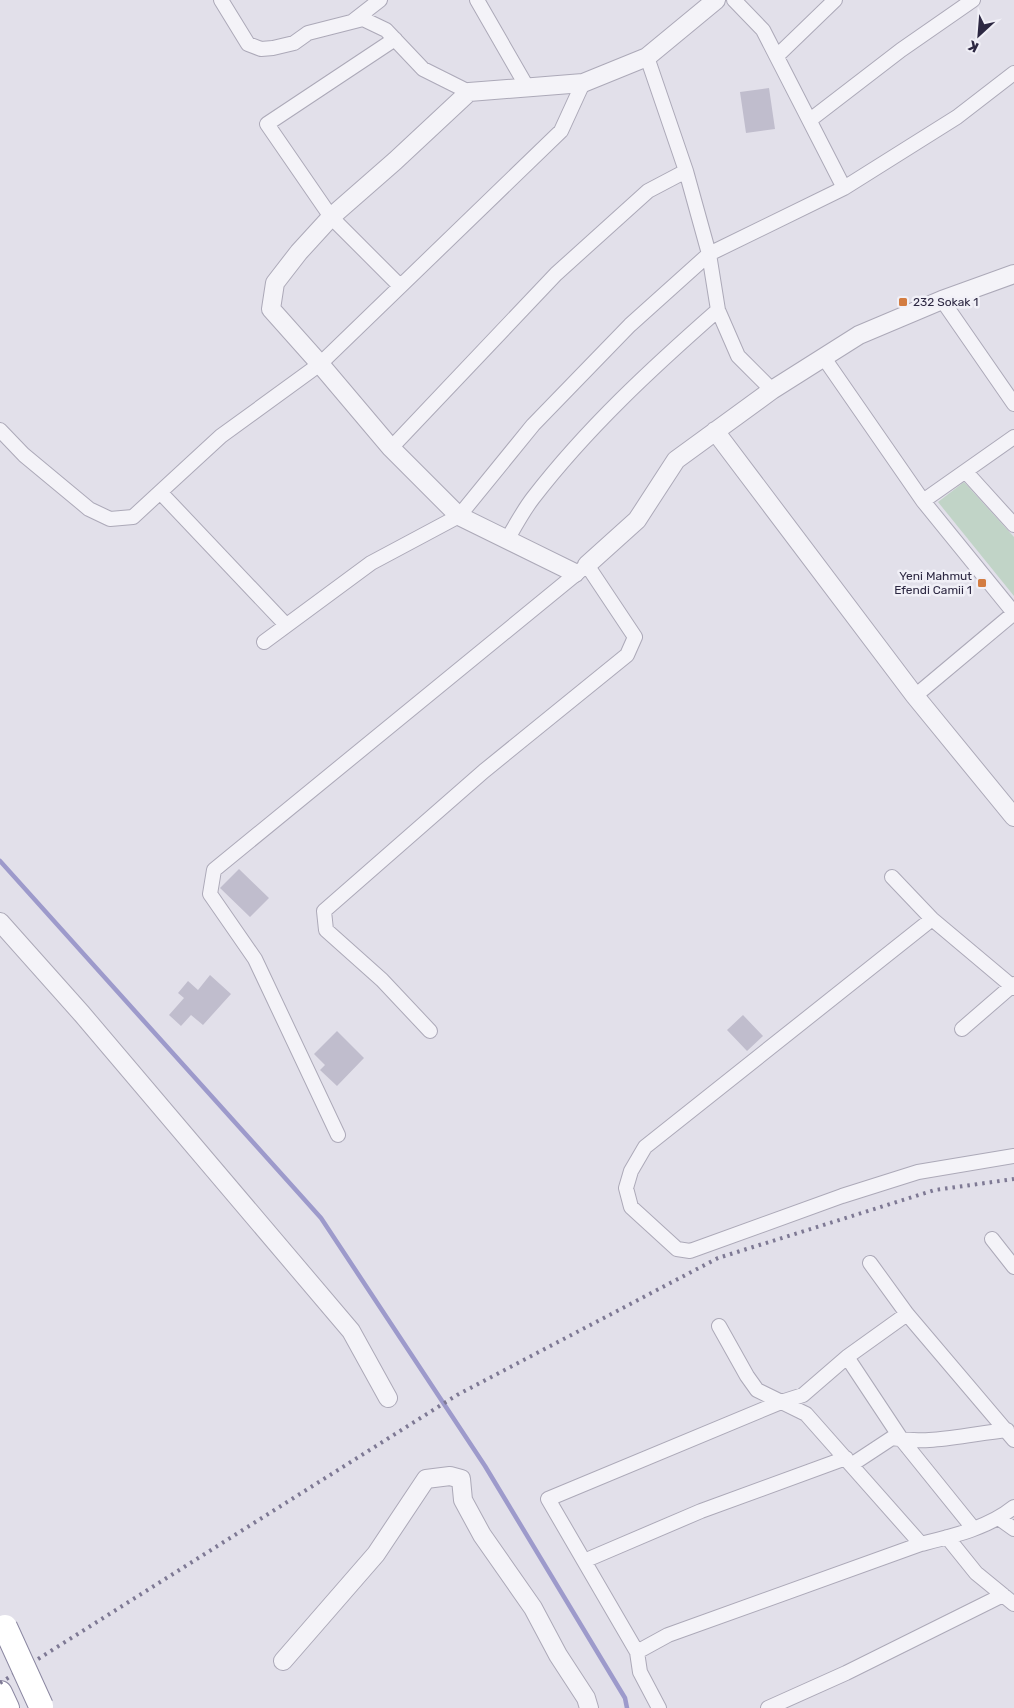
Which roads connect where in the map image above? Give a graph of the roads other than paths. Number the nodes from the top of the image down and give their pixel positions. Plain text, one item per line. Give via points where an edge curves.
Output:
1 (221, 0) edge
2 (380, 0) edge
3 (477, 0) edge
4 (716, 0) edge
5 (734, 0) edge
6 (834, 0) edge
7 (973, 0) edge
8 (352, 22) junction
9 (395, 40) junction
10 (777, 56) junction
11 (647, 57) junction
12 (1014, 73) edge
13 (583, 83) junction
14 (527, 87) junction
15 (469, 92) junction
16 (810, 120) junction
17 (686, 171) junction
18 (844, 188) junction
19 (331, 217) junction
20 (709, 254) junction
21 (1014, 274) edge
22 (400, 285) junction
23 (942, 300) junction
24 (718, 310) junction
25 (824, 358) junction
26 (320, 364) junction
27 (772, 390) junction
28 (1014, 404) edge
29 (715, 431) junction
30 (1014, 437) edge
31 (3, 438) edge
32 (391, 448) junction
33 (966, 472) junction
34 (160, 492) junction
35 (923, 501) junction
36 (460, 516) junction
37 (1014, 526) edge
38 (507, 540) junction
39 (581, 569) junction
40 (1014, 613) edge
41 (286, 626) junction
42 (264, 642) dead end
43 (915, 696) junction
44 (1014, 817) edge
45 (892, 878) dead end
46 (932, 919) junction
47 (0, 922) edge
48 (1013, 986) edge
49 (962, 1029) dead end
50 (430, 1031) dead end
51 (338, 1134) dead end
52 (1014, 1156) edge
53 (992, 1239) dead end
54 (870, 1263) dead end
55 (1014, 1268) edge
56 (907, 1314) junction
57 (720, 1326) dead end
58 (847, 1357) junction
59 (388, 1398) dead end
60 (781, 1402) junction
61 (1010, 1435) edge
62 (902, 1440) junction
63 (849, 1462) junction
64 (1014, 1507) edge
65 (1000, 1519) junction
66 (973, 1528) junction
67 (1014, 1529) edge
68 (947, 1537) junction
69 (921, 1544) junction
70 (584, 1561) junction
71 (1008, 1600) edge
72 (3, 1621) edge
73 (637, 1652) junction
74 (283, 1661) dead end
75 (0, 1693) edge
76 (41, 1707) edge
77 (7, 1708) edge
78 (589, 1708) edge
79 (658, 1708) edge
80 (768, 1708) edge

1 - 8 street via 248,44 261,49 294,43 308,33
2 - 8 street
3 - 14 street
4 - 11 street
5 - 10 street via 763,30
6 - 10 street
7 - 16 street
8 - 9 street via 363,20 386,30
9 - 15 street via 423,70
9 - 19 street via 267,124
10 - 16 street
11 - 13 street
11 - 17 street
12 - 18 street via 957,117
13 - 14 street
13 - 22 street via 561,131
14 - 15 street
15 - 19 street
16 - 18 street
17 - 20 street
17 - 32 street via 648,192 556,274
18 - 20 street
19 - 22 street
19 - 26 street via 276,283 271,309
20 - 24 street
20 - 36 street via 630,325 534,425
21 - 23 street
22 - 26 street
23 - 25 street via 859,335
23 - 28 street
24 - 27 street via 738,356
24 - 38 street via 661,360 586,434 532,499
25 - 27 street
25 - 35 street
26 - 32 street
26 - 34 street via 221,436
27 - 29 street
29 - 39 street via 676,460 637,520
29 - 43 street
30 - 33 street
31 - 34 street via 89,509 110,519 133,516
32 - 36 street
33 - 35 street
33 - 37 street
34 - 41 street
35 - 40 street
36 - 38 street
36 - 41 street via 371,563
38 - 39 street
39 - 50 street via 635,637 627,655 484,771 324,911 326,930 382,980
39 - 51 street via 214,870 210,894 256,959
40 - 43 street
41 - 42 street
43 - 44 street
45 - 46 street
46 - 48 street
46 - 52 street via 646,1147 631,1171 626,1188 631,1207 677,1249 690,1251 918,1172
47 - 59 street via 351,1331
48 - 49 street
53 - 55 street
54 - 56 street
56 - 58 street
56 - 61 street
57 - 60 street via 757,1390
58 - 60 street via 803,1395
58 - 62 street
60 - 63 street via 806,1414
60 - 70 street via 548,1499
61 - 62 street
62 - 63 street via 892,1438
62 - 66 street
63 - 69 street
63 - 70 street via 701,1511
64 - 65 street
65 - 66 street
65 - 67 street
66 - 68 street
68 - 69 street
68 - 71 street via 976,1573
69 - 73 street via 668,1635
70 - 73 street
71 - 80 street
72 - 76 highway, bridge
73 - 79 street via 640,1672
74 - 78 street via 376,1554 426,1479 450,1476 460,1479 463,1500 482,1535 533,1608
75 - 77 highway

